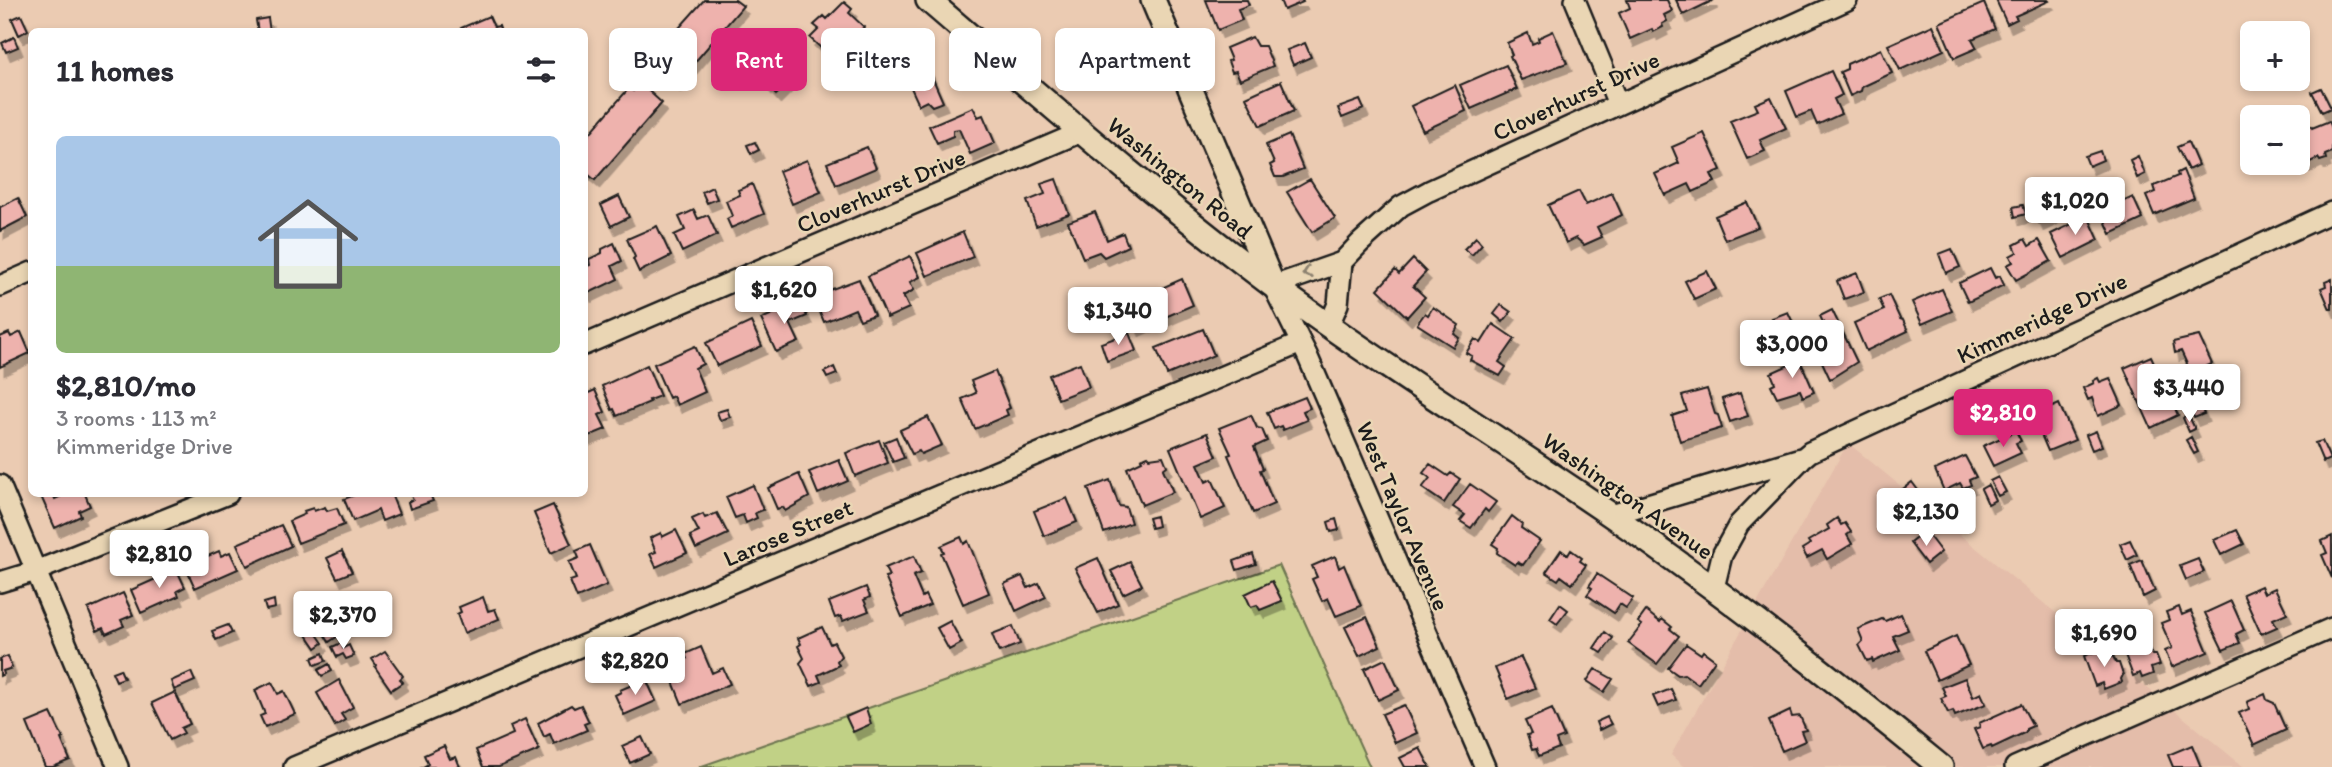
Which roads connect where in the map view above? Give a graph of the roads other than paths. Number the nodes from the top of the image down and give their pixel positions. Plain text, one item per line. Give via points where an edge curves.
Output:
1 (928, 0) edge
2 (1153, 0) edge
3 (1575, 0) edge
4 (1847, 0) edge
5 (1618, 104) junction
6 (1081, 132) junction
7 (2332, 212) edge
8 (1342, 262) junction
9 (28, 274) edge
10 (0, 286) edge
11 (1273, 286) junction
12 (1329, 325) junction
13 (588, 343) edge
14 (1301, 343) junction
15 (1804, 457) junction
16 (0, 485) edge
17 (221, 497) edge
18 (1611, 515) junction
19 (36, 571) junction
20 (0, 582) edge
21 (1714, 588) junction
22 (2332, 628) edge
23 (118, 767) edge
24 (294, 767) edge
25 (1485, 767) edge
26 (1941, 767) edge
27 (2015, 767) edge

1 - 6 street, Washington Road
2 - 11 street
3 - 5 street
4 - 5 street, Cloverhurst Drive
5 - 8 street, Cloverhurst Drive via 1401,206
6 - 11 street, Washington Road
6 - 13 street, Cloverhurst Drive
7 - 15 street, Kimmeridge Drive
8 -> 11 street, Cloverhurst Drive
8 - 12 street via 1338,304
9 - 10 street
11 - 12 street, Washington Avenue
11 - 14 street, West Taylor Avenue
12 - 18 street, Washington Avenue
14 - 24 street, Larose Street
14 - 25 street, West Taylor Avenue
15 - 18 street, Kimmeridge Drive
15 - 21 street via 1739,524 1722,555
16 - 19 street
17 - 19 street
18 - 21 street, Washington Avenue
19 - 20 street
19 - 23 street
21 - 26 street, Washington Avenue
22 - 27 street

